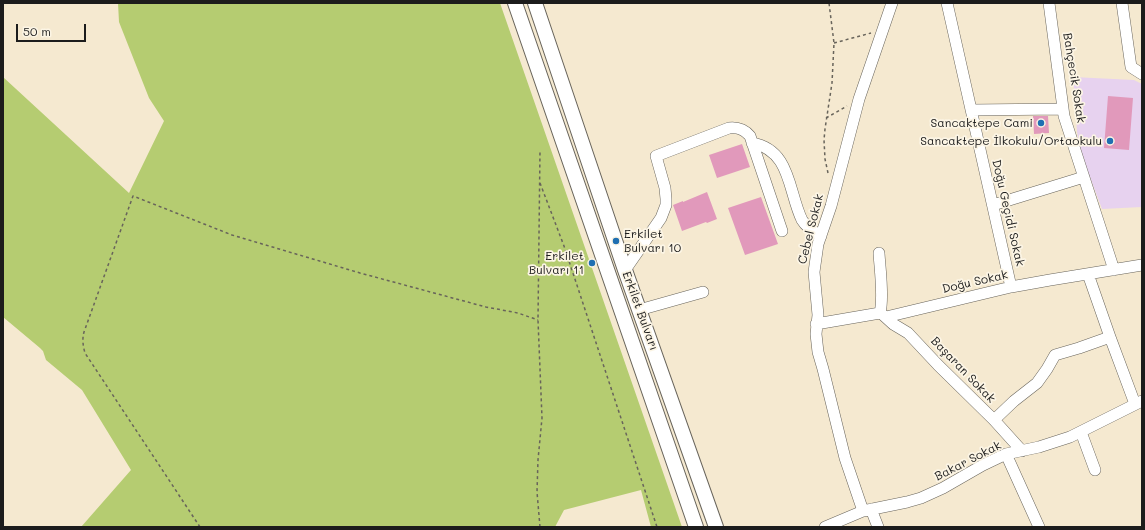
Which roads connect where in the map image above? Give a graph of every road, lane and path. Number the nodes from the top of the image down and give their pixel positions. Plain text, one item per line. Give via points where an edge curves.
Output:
1 (515, 3) edge
2 (535, 3) edge
3 (829, 3) edge
4 (892, 3) edge
5 (947, 3) edge
6 (1049, 3) edge
7 (1122, 3) edge
8 (883, 30) junction
9 (834, 43) junction
10 (1142, 74) edge
11 (859, 99) junction
12 (1063, 109) junction
13 (971, 110) junction
14 (826, 118) junction
15 (752, 143) junction
16 (540, 150) dead end
17 (828, 174) dead end
18 (1084, 177) junction
19 (540, 182) junction
20 (992, 205) junction
21 (782, 231) dead end
22 (821, 236) junction
23 (879, 253) dead end
24 (1142, 265) edge
25 (625, 270) junction
26 (1114, 270) junction
27 (1088, 274) junction
28 (1011, 287) junction
29 (703, 292) dead end
30 (639, 310) junction
31 (883, 315) junction
32 (538, 320) junction
33 (816, 324) junction
34 (1110, 337) junction
35 (1138, 402) edge
36 (994, 420) junction
37 (1081, 432) junction
38 (1022, 451) junction
39 (1006, 454) junction
40 (1095, 470) dead end
41 (867, 510) junction
42 (200, 527) edge
43 (540, 527) edge
44 (657, 527) edge
45 (696, 527) edge
46 (716, 527) edge
47 (825, 527) edge
48 (878, 527) edge
49 (1038, 527) edge

1 - 45 main road, Erkilet Bulvarı
2 - 25 main road, Erkilet Bulvarı
3 - 9 path
4 - 8 street, Cebel Sokak
5 - 13 street, Doğu Geçidi Sokak
6 - 12 street, Bahçecik Sokak
7 - 10 street via 1131,67
8 - 9 path
8 - 11 street, Cebel Sokak
9 - 14 path via 832,83
11 - 14 path
11 - 22 street, Cebel Sokak
12 - 13 street
12 - 18 street, Bahçecik Sokak
13 - 20 street, Doğu Geçidi Sokak
14 - 17 path via 824,150
15 - 21 street
15 - 22 street via 769,149 778,157 802,221
15 - 25 street via 747,133 739,128 732,128 656,156 665,188 666,205 661,218
16 - 19 path
18 - 20 street
18 - 26 street, Bahçecik Sokak
19 - 32 path
19 - 44 path
20 - 28 street, Doğu Geçidi Sokak
22 - 33 street, Cebel Sokak via 814,272 818,315
23 - 31 street
24 - 26 street, Doğu Sokak
25 - 30 main road, Erkilet Bulvarı
26 - 27 street, Doğu Sokak
27 - 28 street, Doğu Sokak
27 - 34 street
28 - 31 street, Doğu Sokak
29 - 30 street
30 - 46 main road, Erkilet Bulvarı
31 - 33 street, Doğu Sokak
31 - 36 street, Başaran Sokak via 908,333
32 - 42 path via 360,274 232,236 133,196 82,338 85,353
32 - 43 path via 542,406 537,492
33 - 41 street, Cebel Sokak via 818,352 841,442 853,485
34 - 35 street
34 - 36 street via 1055,355 1037,383
35 - 37 street, Bakar Sokak
36 - 38 street, Başaran Sokak
37 - 38 street, Bakar Sokak
37 - 40 street
38 - 39 street, Bakar Sokak
39 - 41 street, Bakar Sokak via 921,498
39 - 49 street
41 - 47 street, Bakar Sokak
41 - 48 street, Cebel Sokak

